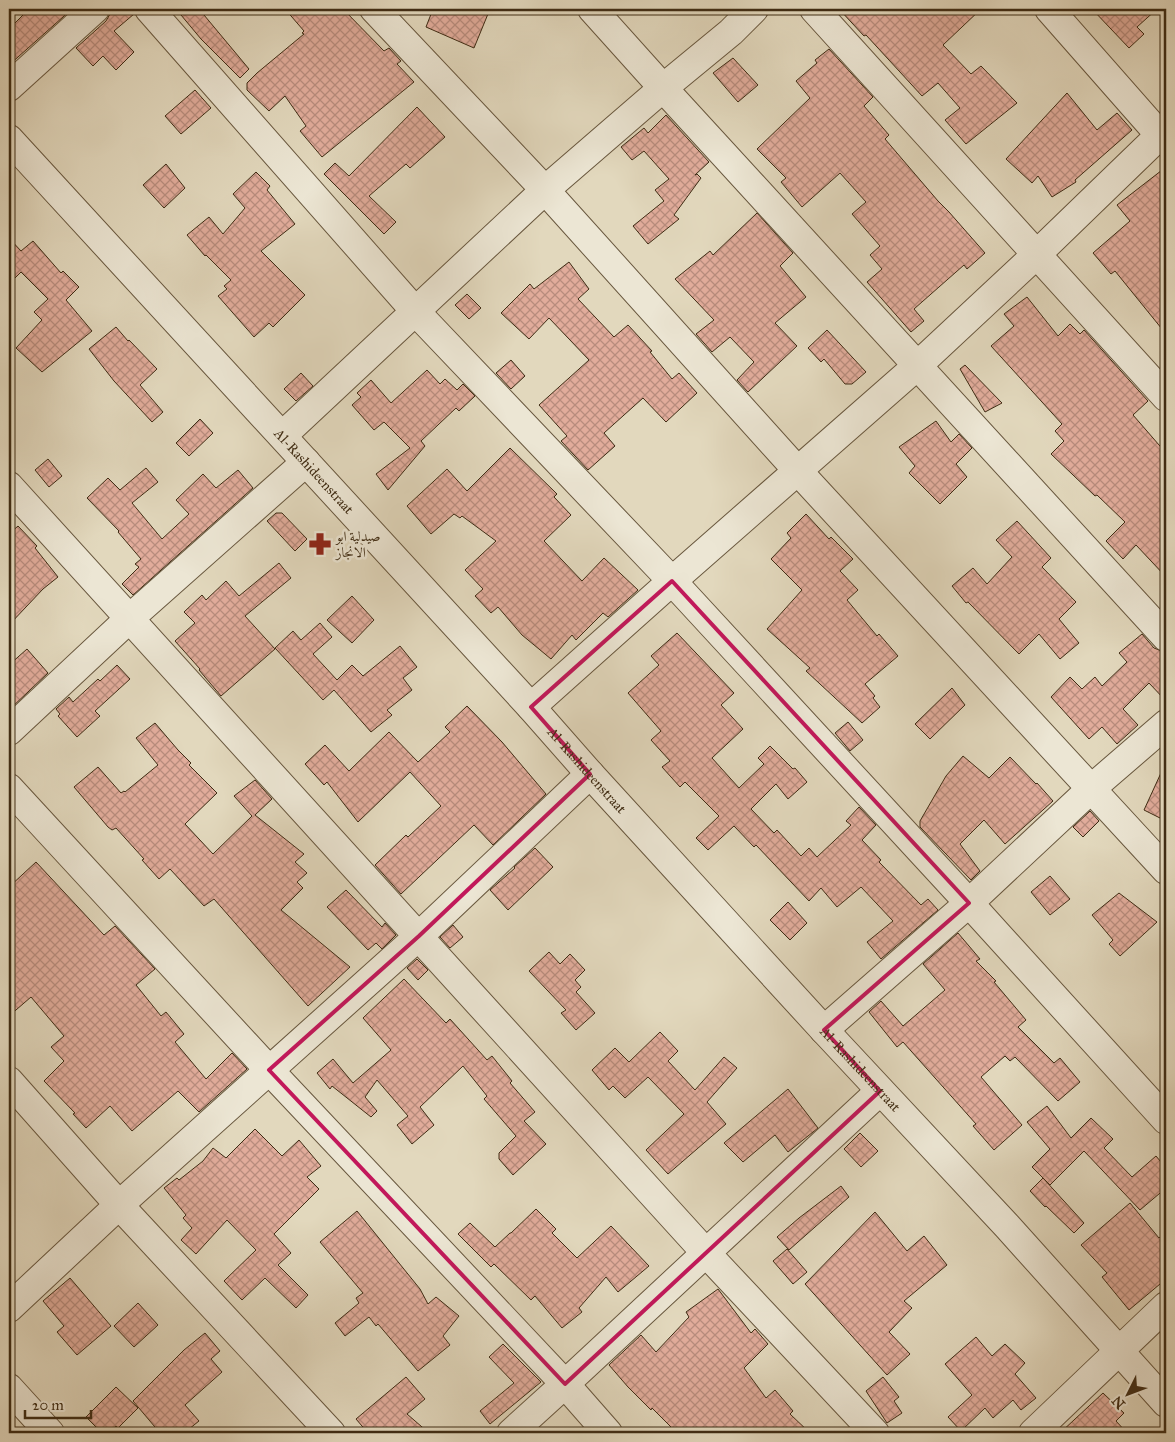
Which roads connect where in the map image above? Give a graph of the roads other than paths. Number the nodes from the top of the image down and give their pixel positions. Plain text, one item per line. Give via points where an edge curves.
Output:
1 (95, 9) edge
2 (149, 9) edge
3 (374, 9) edge
4 (592, 9) edge
5 (754, 9) edge
6 (814, 9) edge
7 (1051, 9) edge
8 (9, 87) edge
9 (663, 88) junction
10 (1163, 138) edge
11 (10, 144) edge
12 (545, 190) junction
13 (1037, 254) junction
14 (415, 311) junction
15 (916, 366) junction
16 (1166, 397) edge
17 (283, 435) junction
18 (306, 462) junction
19 (797, 470) junction
20 (9, 486) edge
21 (672, 580) junction
22 (130, 618) junction
23 (1166, 637) edge
24 (531, 707) junction
25 (1166, 724) edge
26 (9, 731) edge
27 (590, 774) junction
28 (9, 788) edge
29 (1092, 788) junction
30 (1166, 870) edge
31 (969, 903) junction
32 (418, 936) junction
33 (824, 1030) junction
34 (269, 1070) junction
35 (9, 1081) edge
36 (880, 1090) junction
37 (1166, 1120) edge
38 (119, 1205) junction
39 (706, 1253) junction
40 (1166, 1306) edge
41 (9, 1308) edge
42 (1119, 1350) junction
43 (565, 1384) junction
44 (9, 1388) edge
45 (1166, 1403) edge
46 (50, 1433) edge
47 (331, 1433) edge
48 (511, 1433) edge
49 (608, 1433) edge
50 (875, 1433) edge
51 (1033, 1433) edge

1 - 8 street
2 - 14 street
3 - 12 street
4 - 9 street
5 - 9 street
6 - 13 street
7 - 10 street
9 - 12 street
9 - 15 street
10 - 13 street
11 - 17 street, Al-Rashideenstraat
12 - 14 street
12 - 19 street
13 - 15 street
13 - 16 street
14 - 17 street
14 - 21 street
15 - 19 street
15 - 23 street
17 - 18 street, Al-Rashideenstraat
18 - 22 street
18 - 24 street, Al-Rashideenstraat
19 - 21 street
19 - 29 street
20 - 22 street
21 - 24 street
21 - 31 street
22 - 26 street
22 - 32 street
24 - 27 street, Al-Rashideenstraat
25 - 29 street
27 - 32 street
27 - 33 street, Al-Rashideenstraat
28 - 34 street
29 - 30 street
29 - 31 street
31 - 33 street
31 - 37 street
32 - 34 street
32 - 39 street
33 - 36 street, Al-Rashideenstraat
34 - 38 street
34 - 43 street
35 - 38 street
36 - 39 street
36 - 42 street, Al-Rashideenstraat
38 - 41 street
38 - 47 street
39 - 43 street
39 - 50 street
40 - 42 street
42 - 45 street, Al-Rashideenstraat
42 - 51 street
43 - 48 street
43 - 49 street
44 - 46 street

